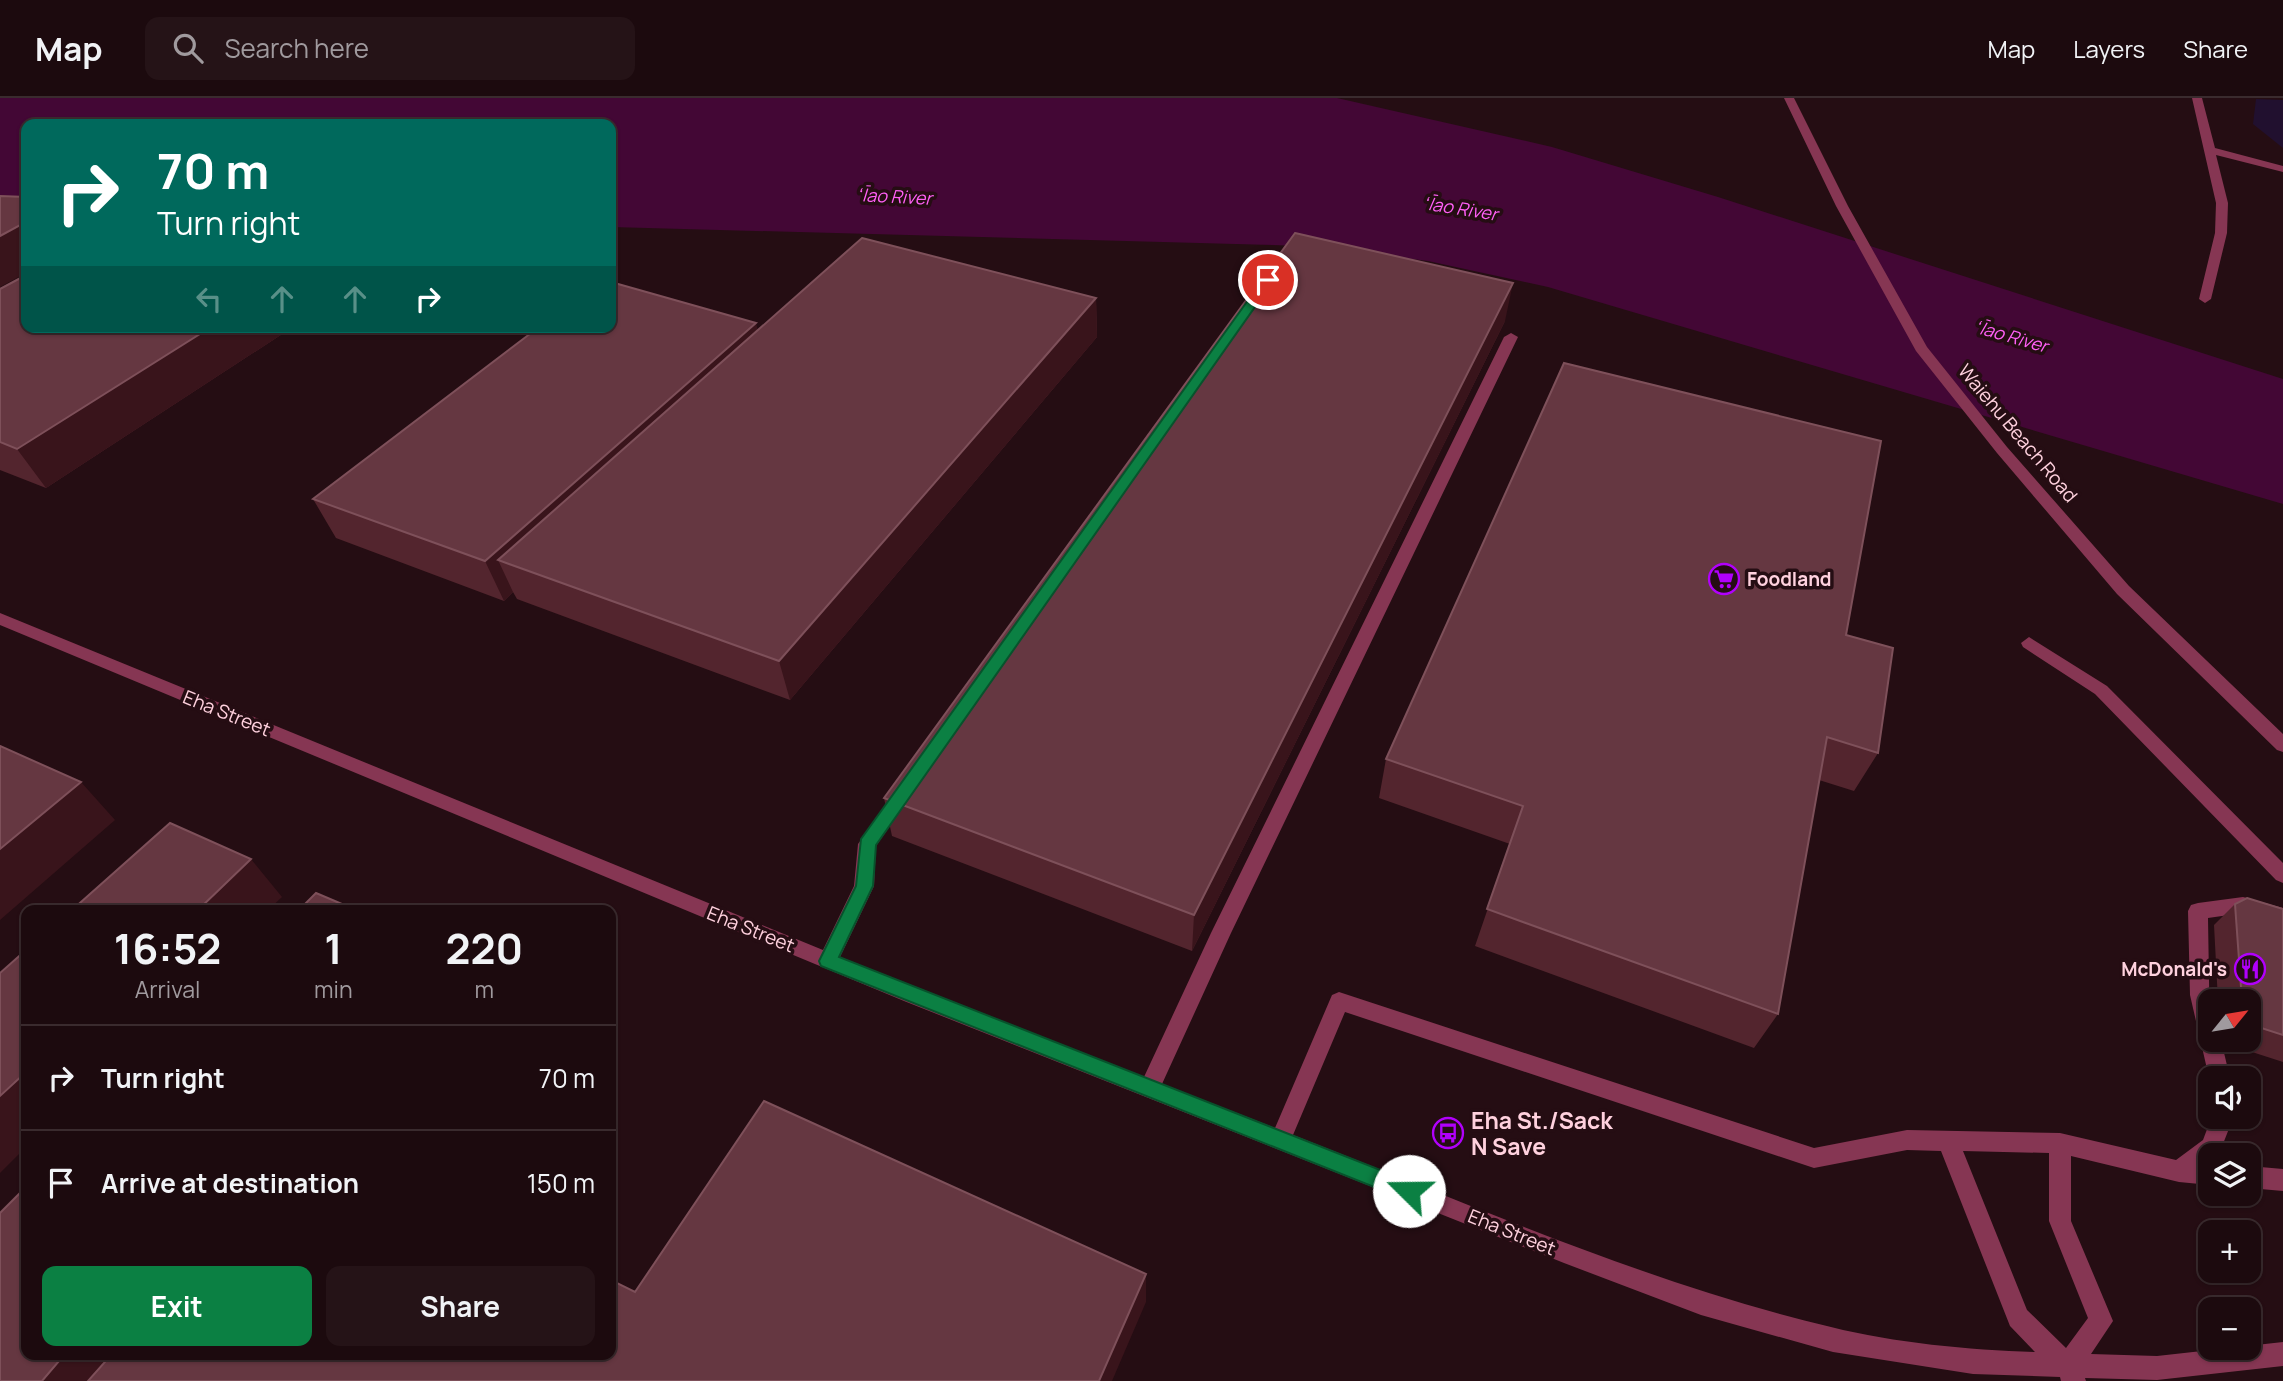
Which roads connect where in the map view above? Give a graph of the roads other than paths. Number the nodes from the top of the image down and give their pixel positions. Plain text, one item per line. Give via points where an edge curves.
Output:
1 (1789, 98) edge
2 (2197, 98) edge
3 (2212, 152) junction
4 (2283, 169) edge
5 (2205, 299) dead end
6 (1511, 337) dead end
7 (0, 619) edge
8 (2029, 643) dead end
9 (2283, 745) edge
10 (915, 776) edge
11 (2283, 875) edge
12 (2283, 916) edge
13 (828, 961) junction
14 (2216, 1066) edge
15 (1149, 1089) junction
16 (2218, 1129) edge
17 (1948, 1140) junction
18 (1280, 1141) junction
19 (2060, 1143) junction
20 (2179, 1171) junction
21 (2198, 1173) edge
22 (2261, 1178) edge
23 (2283, 1180) edge
24 (2283, 1354) edge
25 (2071, 1373) edge

1 - 9 street, Waiehu Beach Road via 1842,206 1921,348 2123,590
2 - 3 street
3 - 4 street
3 - 5 street via 2222,202 2221,233
6 - 15 street
7 - 13 street, Eha Street
8 - 11 street via 2101,690
10 - 13 street via 867,844 864,886
12 - 14 street via 2243,905 2198,911 2200,995
13 - 15 street, Eha Street
15 - 18 street, Eha Street
16 - 20 street via 2211,1147
17 - 18 street via 1907,1140 1814,1158 1339,1001
17 - 19 street
17 - 25 street via 2018,1318
18 - 25 street, Eha Street via 1714,1307 1833,1340
19 - 20 street
19 - 25 street via 2060,1221 2101,1321
20 - 21 street
22 - 23 street
24 - 25 street, Eha Street

